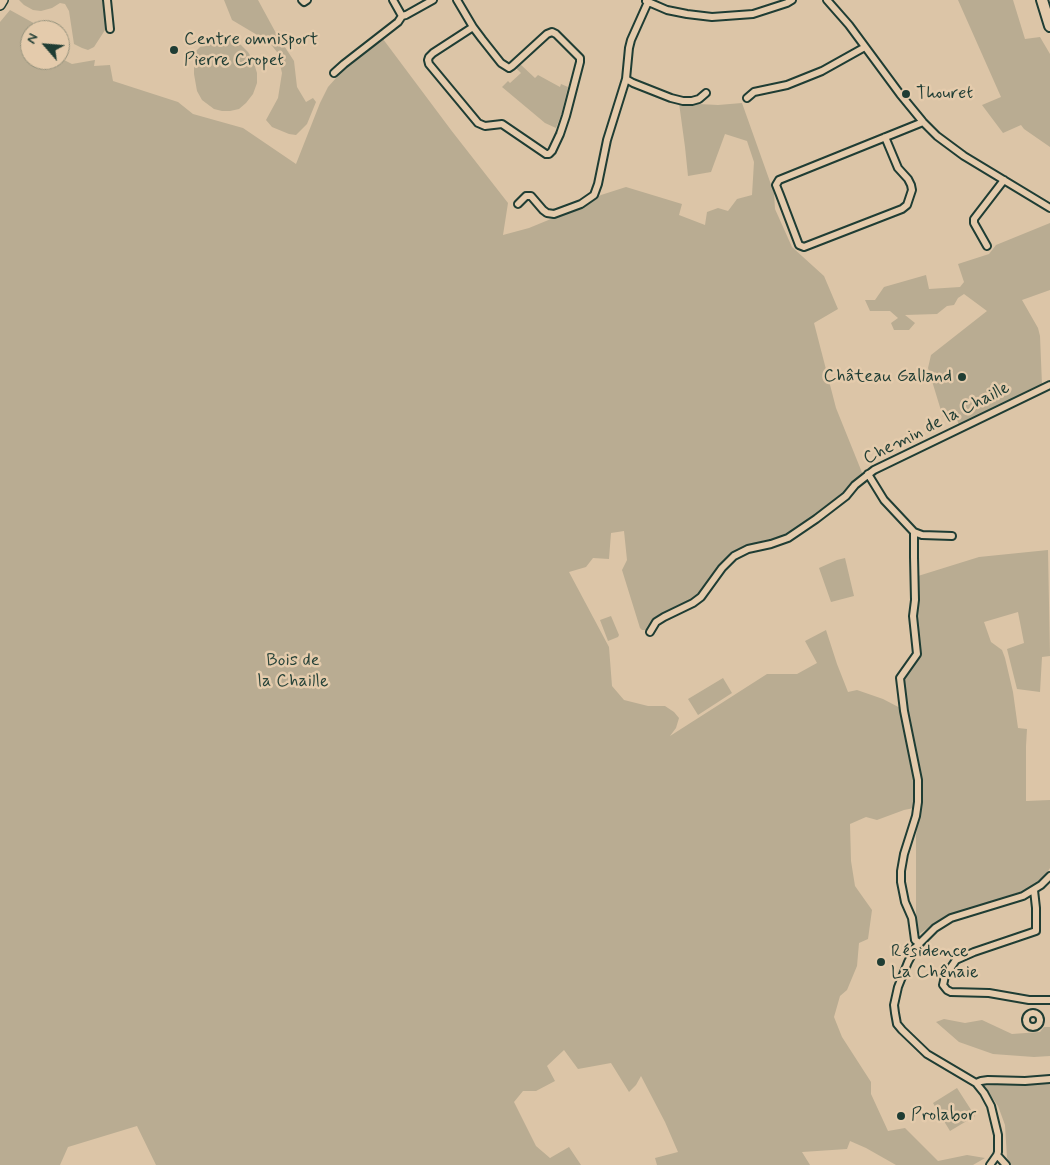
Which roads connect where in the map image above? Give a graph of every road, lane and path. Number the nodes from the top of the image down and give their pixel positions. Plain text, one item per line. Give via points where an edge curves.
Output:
1 (3, 0) edge
2 (107, 0) edge
3 (302, 0) edge
4 (307, 0) edge
5 (393, 0) edge
6 (433, 0) edge
7 (457, 0) edge
8 (792, 0) edge
9 (827, 0) edge
10 (1042, 0) edge
11 (646, 1) edge
12 (0, 5) edge
13 (402, 16) junction
14 (1050, 26) edge
15 (473, 27) junction
16 (110, 29) dead end
17 (865, 47) junction
18 (334, 73) dead end
19 (626, 79) junction
20 (706, 93) dead end
21 (747, 98) dead end
22 (923, 122) junction
23 (885, 137) junction
24 (1004, 180) junction
25 (518, 204) dead end
26 (1050, 208) edge
27 (988, 246) dead end
28 (1050, 385) edge
29 (868, 474) junction
30 (914, 532) junction
31 (952, 536) dead end
32 (650, 632) dead end
33 (1050, 876) edge
34 (1034, 890) junction
35 (919, 943) junction
36 (1030, 1000) junction
37 (1050, 1000) edge
38 (1031, 1012) dead end
39 (1050, 1079) edge
40 (976, 1083) junction
41 (997, 1155) junction
42 (990, 1165) edge
43 (1006, 1165) edge

1 - 12 main road
2 - 16 street
3 - 4 street
5 - 13 street
6 - 13 street
7 - 15 street
8 - 11 street via 753,14 712,17 668,10
9 - 17 street
10 - 14 highway
11 - 19 street via 629,48
13 - 18 street
15 - 15 street via 501,63 509,68 552,32 580,58 566,116 549,154 502,124 485,126 478,123 429,64 433,53
17 - 21 street via 822,72 787,85 754,92
17 - 22 street
19 - 20 street via 683,101 699,99
19 - 25 street via 594,195 581,204 554,214 543,210 530,196
22 - 23 street
22 - 24 street via 964,156
23 - 23 street via 777,182 799,245 804,247 902,209 907,204 911,185 898,168
24 - 26 street
24 - 27 street via 974,218
28 - 29 street, Chemin de la Chaille
29 - 30 street via 884,500
29 - 32 street, Chemin de la Chaille via 839,502 788,538 734,556 700,597 656,622
30 - 31 street
30 - 35 street via 913,616 917,654 900,678 918,780 918,802 904,854 901,882 915,940
33 - 34 street
34 - 35 street via 951,918 934,928
34 - 36 street via 1036,931 956,960 943,981 945,989 951,992 989,992
35 - 40 street via 898,987 894,1005 897,1024 927,1054
36 - 37 street
36 - 38 street
39 - 40 street
40 - 41 street via 995,1117
41 - 42 street
41 - 43 street

